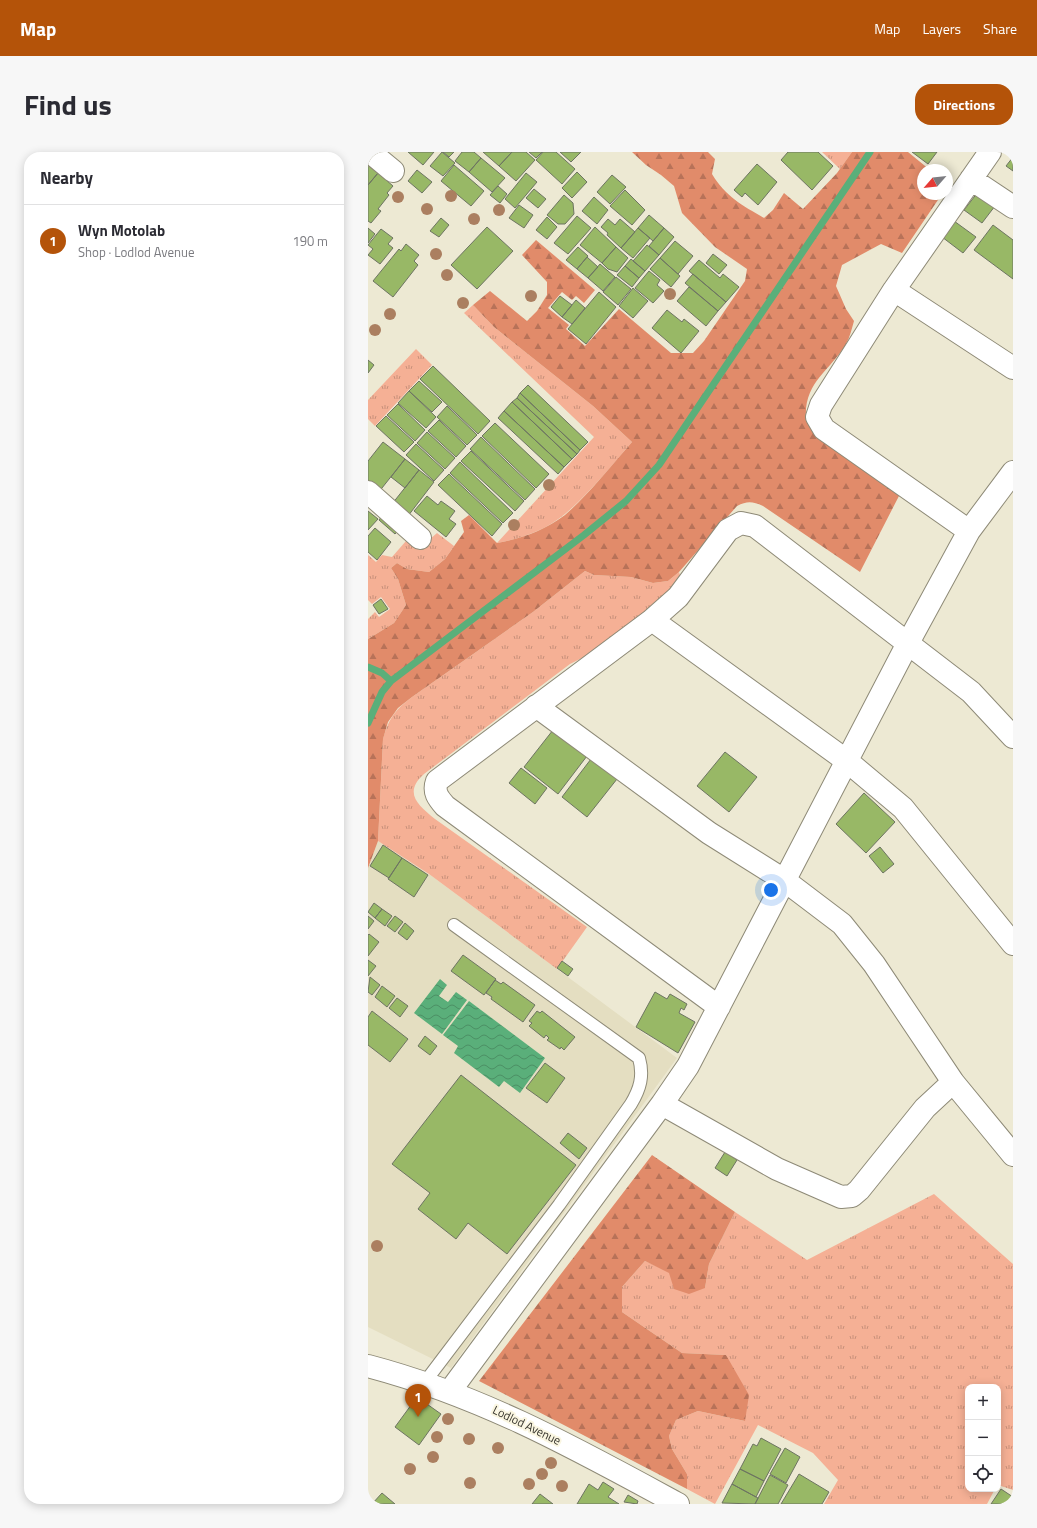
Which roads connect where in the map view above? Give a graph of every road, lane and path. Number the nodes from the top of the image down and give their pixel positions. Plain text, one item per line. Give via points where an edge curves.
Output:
1 (370, 152) edge
2 (990, 152) edge
3 (393, 171) dead end
4 (971, 179) junction
5 (1013, 207) edge
6 (894, 290) junction
7 (1013, 368) edge
8 (1013, 472) edge
9 (368, 492) edge
10 (969, 531) junction
11 (420, 538) dead end
12 (652, 620) junction
13 (908, 643) junction
14 (536, 706) junction
15 (1013, 737) edge
16 (847, 761) junction
17 (784, 880) junction
18 (454, 926) dead end
19 (1013, 944) edge
20 (720, 1006) junction
21 (953, 1082) junction
22 (662, 1104) junction
23 (1013, 1155) edge
24 (368, 1366) edge
25 (424, 1382) junction
26 (450, 1391) junction
27 (678, 1504) edge

1 - 3 street
2 - 4 street
4 - 5 street
4 - 6 street
6 - 7 street
6 - 10 street via 821,404 817,417 824,429
8 - 10 street
9 - 11 street
10 - 13 street
12 - 13 street via 678,597 728,530 741,523 748,523
12 - 14 street
12 - 16 street
13 - 15 street via 971,692
13 - 16 street
14 - 17 street via 709,833
14 - 20 street via 437,781 435,786 438,799
16 - 17 street
16 - 19 street via 903,808
17 - 20 street
17 - 21 street via 842,924 874,964
18 - 25 lane via 639,1058 642,1077 631,1104 554,1211
20 - 22 street via 688,1066
21 - 22 street via 925,1108 859,1190 852,1196 841,1197 777,1169
21 - 23 street
22 - 26 street
24 - 25 street, Lodlod Avenue
25 - 26 street, Lodlod Avenue
26 - 27 street, Lodlod Avenue via 552,1436

